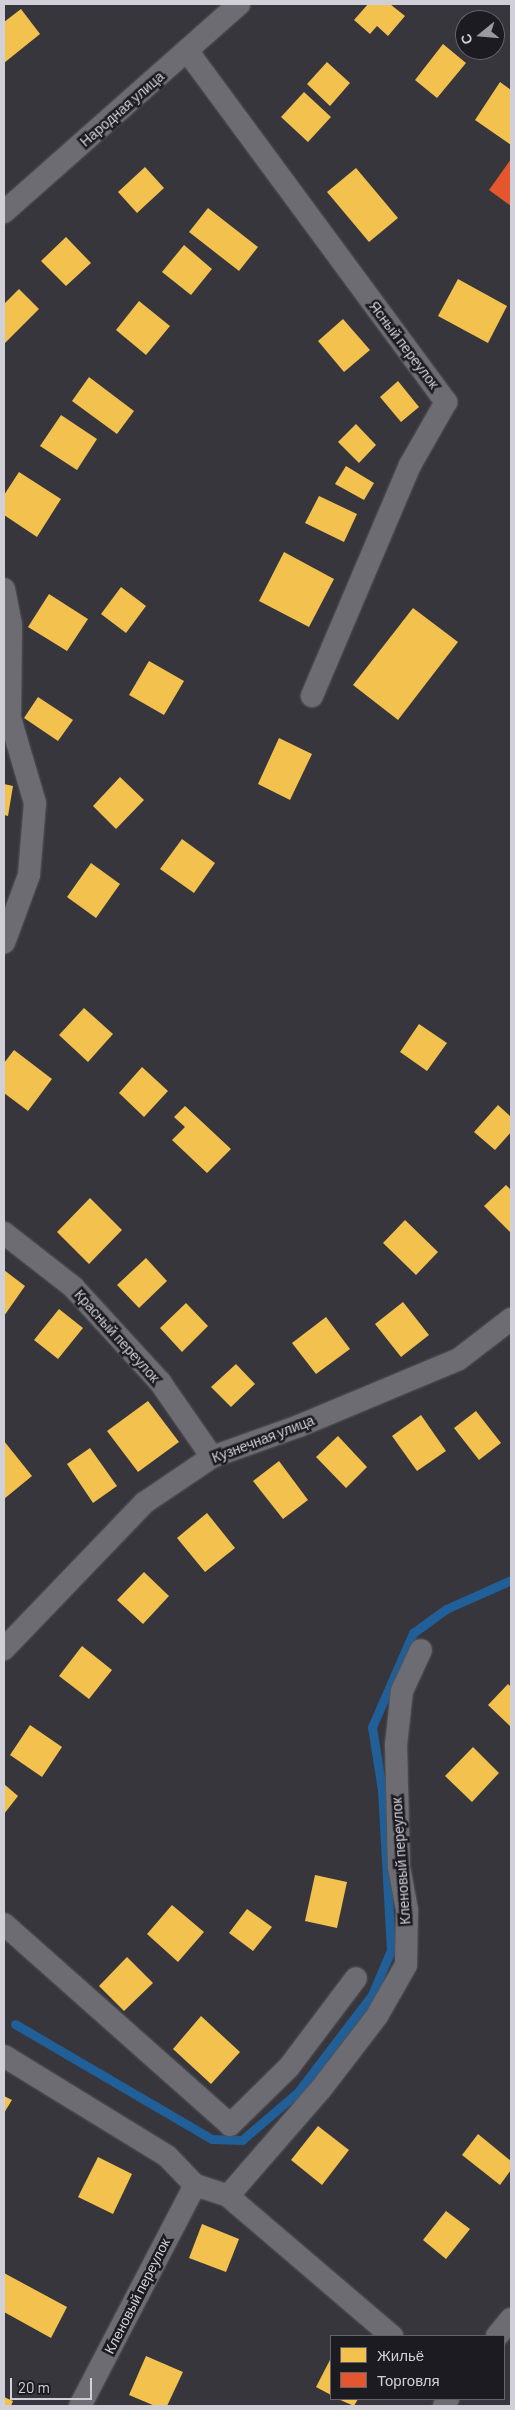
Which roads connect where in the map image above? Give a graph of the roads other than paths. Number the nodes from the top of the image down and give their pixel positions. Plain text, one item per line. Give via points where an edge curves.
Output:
1 (239, 4) edge
2 (188, 52) junction
3 (4, 212) edge
4 (4, 588) edge
5 (312, 696) dead end
6 (4, 943) edge
7 (4, 1233) edge
8 (511, 1318) edge
9 (212, 1456) junction
10 (4, 1649) edge
11 (421, 1650) dead end
12 (4, 1924) edge
13 (356, 1978) dead end
14 (4, 2056) edge
15 (195, 2185) junction
16 (228, 2196) junction
17 (511, 2319) edge
18 (391, 2335) edge
19 (498, 2335) edge
20 (80, 2406) edge

1 - 2 street, Народная улица
2 - 3 street, Народная улица
2 - 5 street, Ясный переулок via 446,402 410,465
4 - 6 street via 11,624 10,718 35,802 29,875
7 - 9 street, Красный переулок via 73,1286 160,1382
8 - 9 street, Кузнечная улица via 459,1359 298,1426
9 - 10 street, Кузнечная улица via 144,1503
11 - 16 street, Кленовый переулок via 402,1691 396,1745 399,1867 407,1910 406,1965 377,2016 321,2090
12 - 13 street via 230,2125 289,2067
14 - 15 street via 167,2156
15 - 16 street
15 - 20 street, Кленовый переулок
16 - 18 street
17 - 19 street

